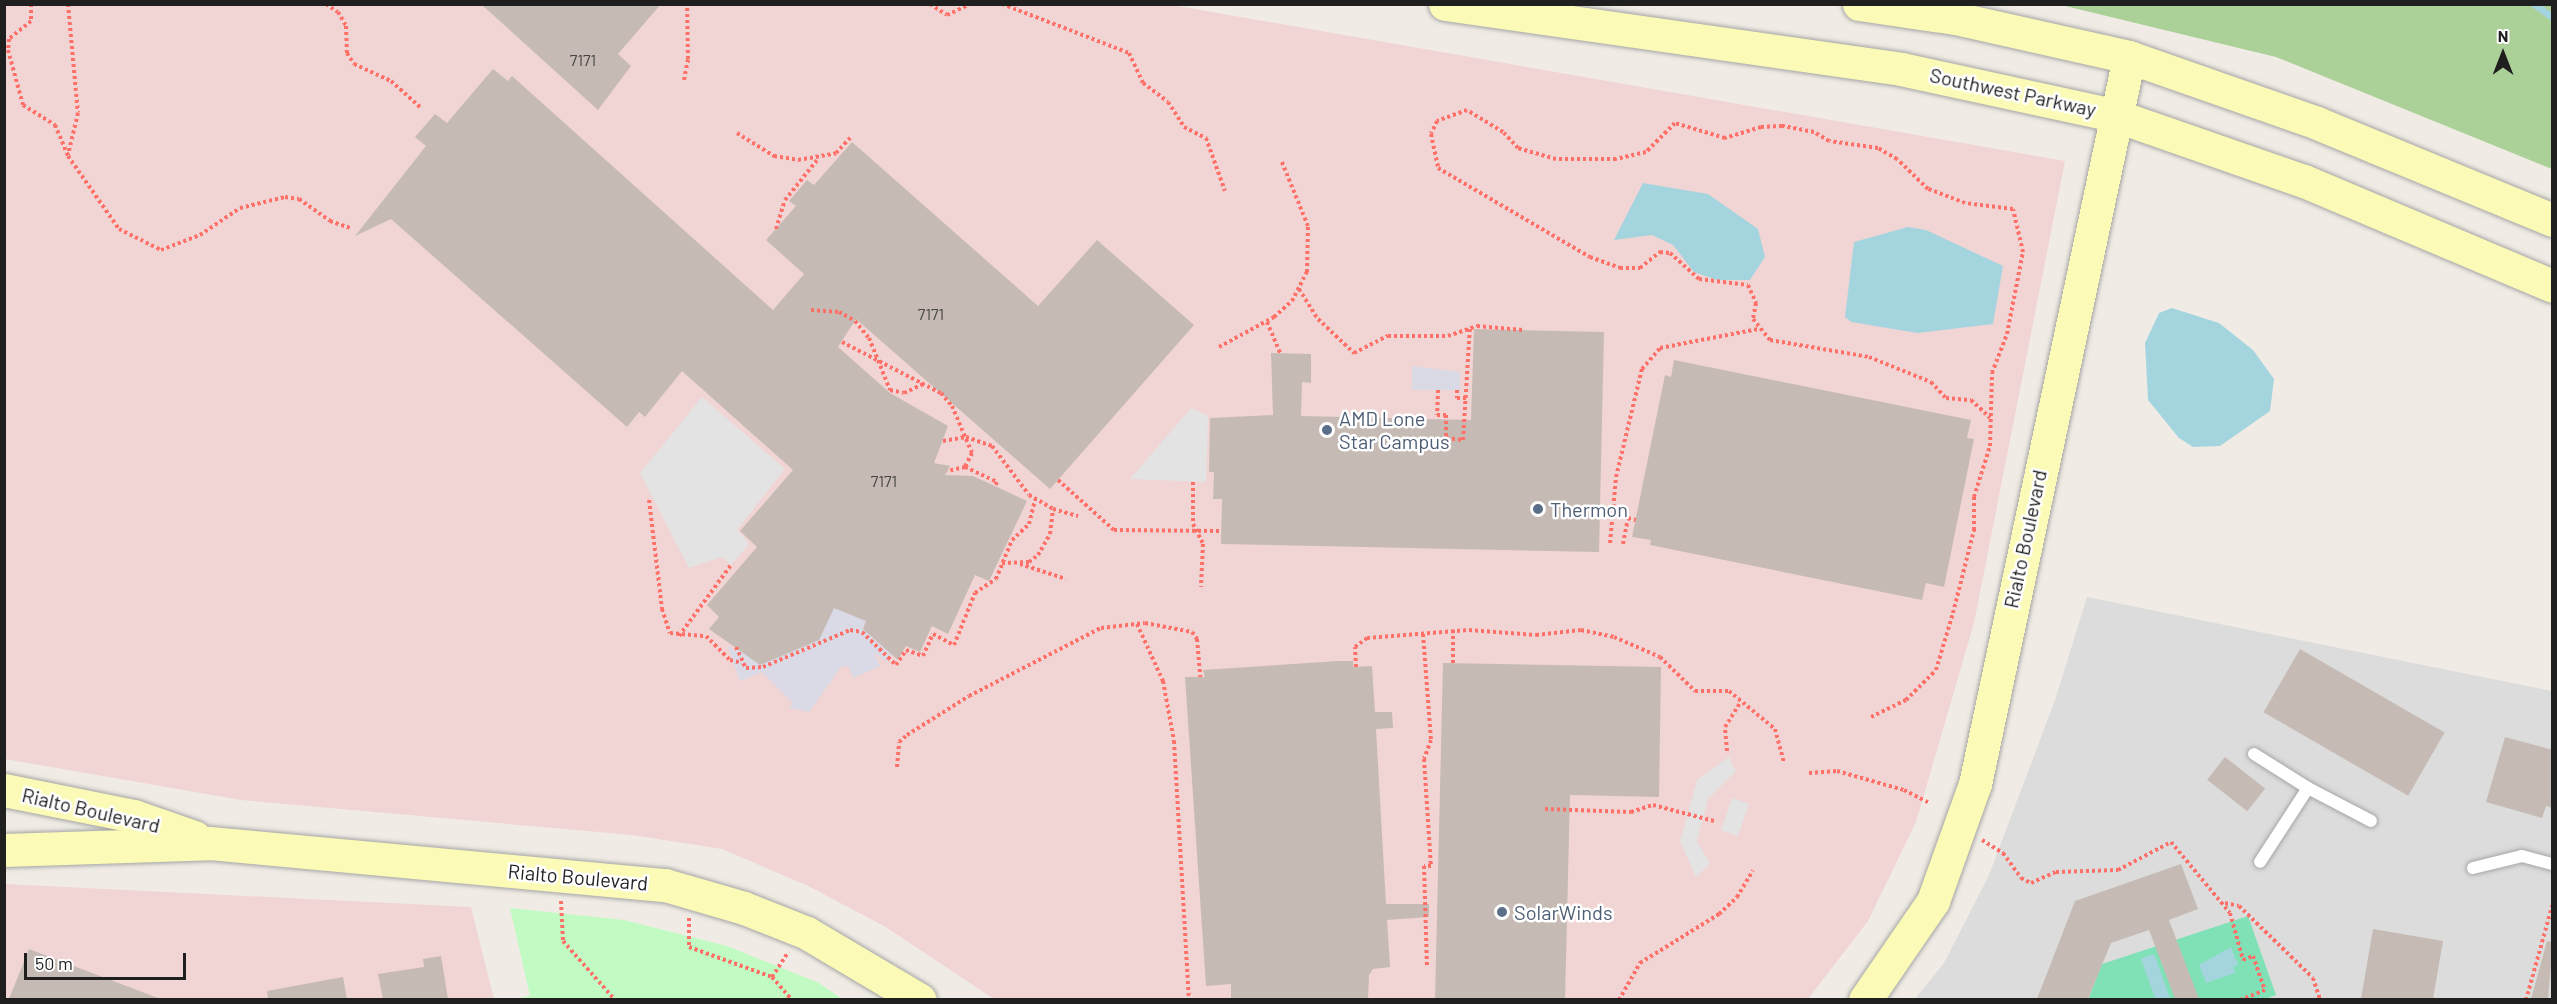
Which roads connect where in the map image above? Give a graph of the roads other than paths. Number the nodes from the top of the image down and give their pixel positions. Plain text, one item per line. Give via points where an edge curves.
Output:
1 (1445, 4) edge
2 (1859, 4) edge
3 (2129, 57) junction
4 (2114, 115) junction
5 (2553, 220) edge
6 (2553, 286) edge
7 (2254, 754) dead end
8 (2308, 788) junction
9 (4, 790) edge
10 (2371, 821) dead end
11 (210, 843) junction
12 (4, 850) edge
13 (2260, 862) dead end
14 (2553, 864) edge
15 (2473, 868) dead end
16 (920, 999) edge
17 (1865, 999) edge

1 - 4 street, Southwest Parkway via 1901,69
2 - 3 street via 1965,20
3 - 4 street, Rialto Boulevard
3 - 5 street via 2317,123
4 - 6 street, Southwest Parkway via 2304,181
4 - 17 street, Rialto Boulevard via 1975,784 1933,901
7 - 8 lane
8 - 10 lane
8 - 13 lane
9 - 11 street, Rialto Boulevard via 134,816
11 - 12 street, Rialto Boulevard
11 - 16 street, Rialto Boulevard via 665,885 744,908 807,933
14 - 15 lane via 2522,856

